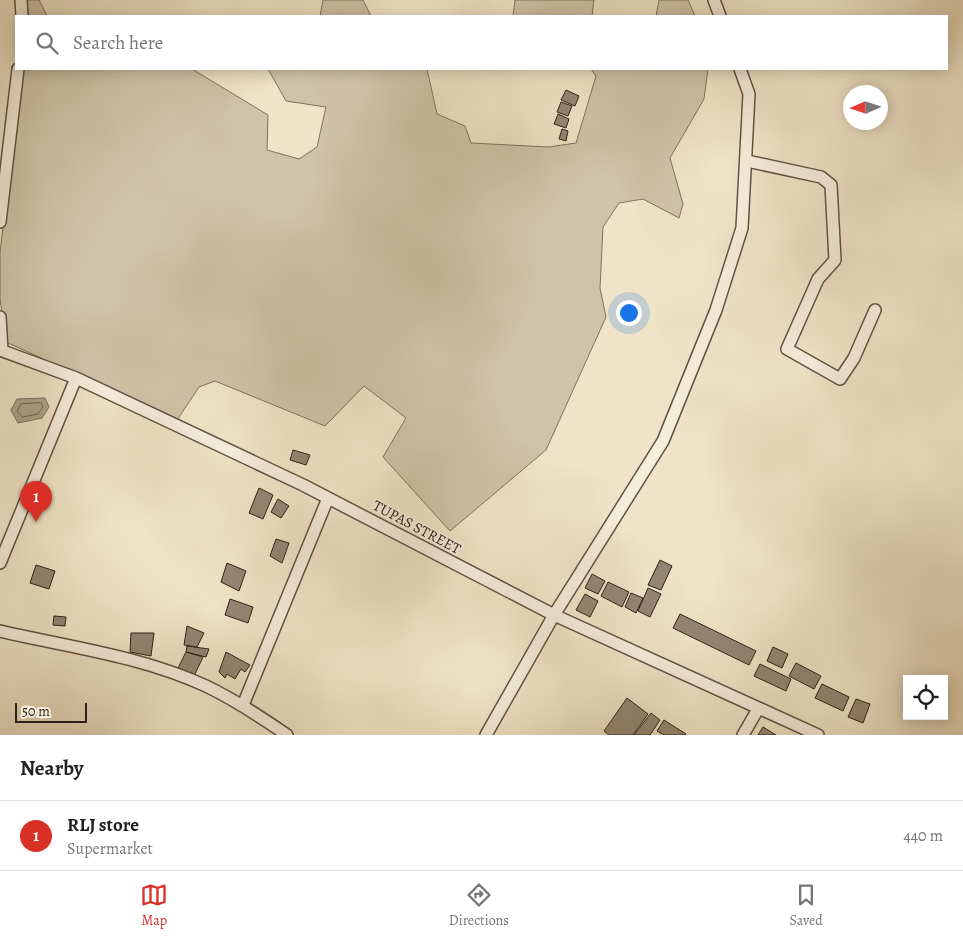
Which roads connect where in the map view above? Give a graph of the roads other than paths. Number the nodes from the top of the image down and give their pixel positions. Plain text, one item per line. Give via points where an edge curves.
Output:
1 (21, 0) edge
2 (714, 0) edge
3 (22, 15) edge
4 (720, 15) edge
5 (18, 70) edge
6 (740, 70) edge
7 (747, 161) junction
8 (0, 220) edge
9 (875, 310) dead end
10 (0, 317) edge
11 (1, 350) edge
12 (76, 378) junction
13 (328, 498) junction
14 (0, 563) edge
15 (554, 615) junction
16 (0, 631) edge
17 (243, 704) junction
18 (758, 709) junction
19 (287, 735) edge
20 (486, 735) edge
21 (743, 735) edge
22 (818, 735) edge

1 - 3 street
2 - 4 street
5 - 8 street
6 - 7 street via 749,94
7 - 9 street via 821,177 831,185 835,260 818,279 787,349 840,380 854,358
7 - 15 street via 742,228 716,310 663,441
10 - 11 street
11 - 12 street, TUPAS STREET
12 - 13 street, TUPAS STREET
12 - 14 street
13 - 15 street, TUPAS STREET
13 - 17 street
15 - 18 street, TUPAS STREET
15 - 20 street
16 - 17 street via 124,658 204,685
17 - 19 street
18 - 21 street
18 - 22 street, TUPAS STREET

